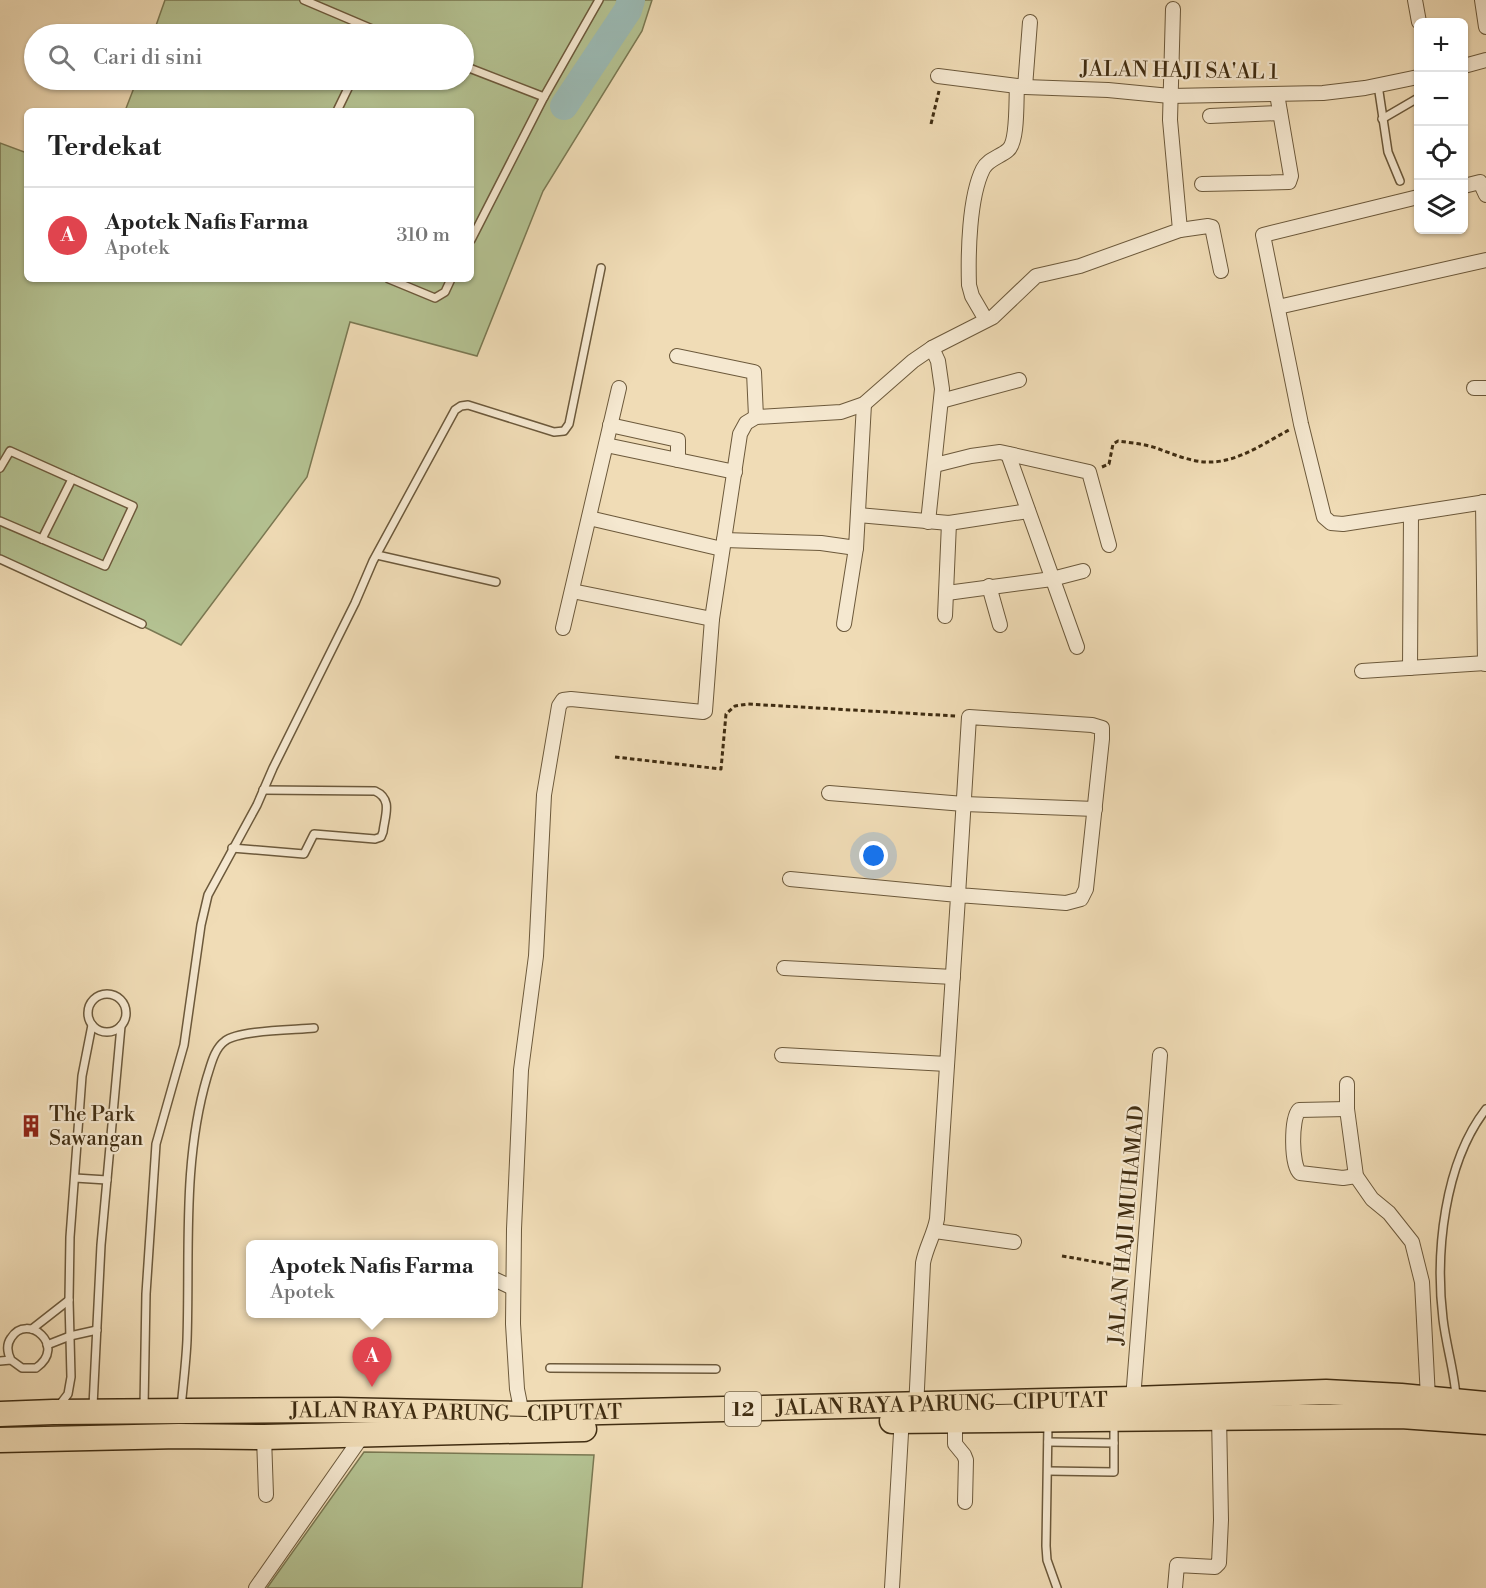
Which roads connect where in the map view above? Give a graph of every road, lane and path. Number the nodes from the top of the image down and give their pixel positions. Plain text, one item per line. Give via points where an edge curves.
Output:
1 (304, 0) edge
2 (599, 0) edge
3 (1415, 0) edge
4 (1482, 0) edge
5 (1173, 9) dead end
6 (1418, 18) edge
7 (1030, 22) dead end
8 (355, 24) edge
9 (1486, 27) edge
10 (1485, 64) edge
11 (1468, 66) edge
12 (474, 70) edge
13 (941, 77) joint
14 (1414, 78) edge
15 (1378, 85) junction
16 (1021, 87) junction
17 (347, 90) edge
18 (1277, 94) junction
19 (1170, 96) junction
20 (544, 97) junction
21 (1414, 101) edge
22 (338, 108) edge
23 (1280, 113) junction
24 (1210, 116) dead end
25 (1382, 119) junction
26 (932, 124) dead end
27 (1400, 181) dead end
28 (1202, 184) dead end
29 (1468, 185) edge
30 (1486, 195) edge
31 (1414, 198) edge
32 (1179, 230) junction
33 (474, 234) edge
34 (1486, 260) edge
35 (601, 268) dead end
36 (1221, 271) dead end
37 (396, 282) edge
38 (450, 282) edge
39 (1278, 307) junction
40 (986, 320) junction
41 (932, 348) junction
42 (677, 356) dead end
43 (1019, 380) dead end
44 (619, 388) dead end
45 (941, 401) junction
46 (864, 404) junction
47 (756, 417) junction
48 (1301, 424) junction
49 (610, 425) junction
50 (606, 445) junction
51 (1008, 454) junction
52 (678, 460) junction
53 (935, 465) junction
54 (0, 468) edge
55 (1089, 471) junction
56 (735, 472) junction
57 (72, 479) junction
58 (1484, 502) edge
59 (1028, 511) junction
60 (1411, 514) junction
61 (858, 515) junction
62 (588, 518) junction
63 (0, 521) edge
64 (928, 522) junction
65 (949, 523) junction
66 (42, 539) junction
67 (723, 545) junction
68 (1109, 545) dead end
69 (856, 548) junction
70 (377, 555) junction
71 (0, 560) edge
72 (1083, 571) dead end
73 (1052, 579) junction
74 (496, 582) dead end
75 (989, 586) junction
76 (572, 591) junction
77 (947, 593) junction
78 (945, 616) dead end
79 (712, 619) junction
80 (142, 624) dead end
81 (844, 624) dead end
82 (1000, 625) dead end
83 (563, 628) dead end
84 (1077, 647) dead end
85 (1486, 663) edge
86 (1410, 668) junction
87 (1362, 671) dead end
88 (969, 717) junction
89 (615, 757) dead end
90 (263, 790) junction
91 (829, 793) dead end
92 (964, 804) junction
93 (1095, 809) junction
94 (232, 848) junction
95 (790, 879) dead end
96 (958, 895) junction
97 (784, 968) dead end
98 (953, 977) junction
99 (92, 1025) junction
100 (121, 1026) junction
101 (315, 1028) dead end
102 (782, 1055) dead end
103 (1161, 1055) dead end
104 (947, 1064) junction
105 (1347, 1084) dead end
106 (1347, 1109) junction
107 (1486, 1109) edge
108 (1356, 1176) junction
109 (75, 1178) junction
110 (107, 1180) junction
111 (934, 1231) junction
112 (1014, 1242) dead end
113 (1062, 1256) dead end
114 (1144, 1270) junction
115 (498, 1281) edge
116 (513, 1288) junction
117 (69, 1300) junction
118 (32, 1329) junction
119 (97, 1330) junction
120 (70, 1336) junction
121 (48, 1344) junction
122 (11, 1360) junction
123 (0, 1361) edge
124 (550, 1368) dead end
125 (716, 1369) dead end
126 (1428, 1398) junction
127 (1133, 1399) junction
128 (1486, 1404) edge
129 (1456, 1409) junction
130 (144, 1411) junction
131 (180, 1411) junction
132 (53, 1412) junction
133 (92, 1412) junction
134 (909, 1413) junction
135 (0, 1414) edge
136 (522, 1414) junction
137 (1219, 1416) junction
138 (1114, 1419) junction
139 (628, 1420) junction
140 (955, 1421) junction
141 (1486, 1422) edge
142 (1048, 1431) junction
143 (363, 1435) junction
144 (179, 1436) junction
145 (264, 1437) junction
146 (0, 1440) edge
147 (1114, 1443) junction
148 (1048, 1471) junction
149 (266, 1495) dead end
150 (965, 1502) dead end
151 (256, 1588) edge
152 (892, 1588) edge
153 (1057, 1588) edge
154 (1175, 1588) edge

1 - 8 lane
2 - 20 lane
3 - 6 street
4 - 9 street
5 - 19 street
7 - 16 street
10 - 11 street
12 - 20 lane
13 - 16 street, JALAN HAJI SA'AL 1
13 - 26 path
14 - 15 street, JALAN HAJI SA'AL 1
15 - 18 street, JALAN HAJI SA'AL 1 via 1323,93
15 - 25 lane
16 - 19 street, JALAN HAJI SA'AL 1
16 - 40 street via 1014,141 1008,151 983,167 971,217 969,285
17 - 22 lane
18 - 19 street, JALAN HAJI SA'AL 1
18 - 23 street
19 - 32 street
20 - 33 lane
21 - 25 lane
23 - 24 street
23 - 28 street via 1289,182
25 - 27 lane via 1388,152
29 - 30 street via 1480,182
31 - 39 street via 1263,235
32 - 36 street via 1212,227
32 - 40 street via 1080,266 1036,276
34 - 39 street
35 - 70 lane via 569,424 564,431 554,432 461,406 455,410
37 - 38 lane via 435,298 445,292
39 - 48 street
40 - 41 street
41 - 45 street via 941,377
41 - 46 street
42 - 47 street via 754,372
43 - 45 street
44 - 49 street
45 - 53 street
46 - 47 street via 841,412
46 - 61 street
47 - 56 street via 740,434
48 - 55 path via 1237,456 1213,462 1118,441 1113,444 1108,464
48 - 60 street via 1324,517 1331,523
49 - 50 street
49 - 52 street via 678,440
50 - 52 street
50 - 62 street
51 - 53 street via 992,452
51 - 55 street
51 - 59 street
52 - 56 street
53 - 64 street
54 - 57 lane via 10,451
55 - 68 street
56 - 67 street
57 - 66 lane
57 - 66 lane via 133,507 105,566
58 - 60 street
58 - 85 street
59 - 65 street
59 - 73 street
60 - 86 street
61 - 64 street
61 - 69 street
62 - 67 street
62 - 76 street
63 - 66 lane
64 - 65 street
65 - 77 street
67 - 69 street via 797,542
67 - 79 street
69 - 81 street
70 - 74 lane
70 - 90 lane
71 - 80 lane
72 - 73 street
73 - 75 street
73 - 84 street
75 - 77 street
75 - 82 street
76 - 79 street
76 - 83 street
77 - 78 street
79 - 116 street via 703,712 571,699 563,700 560,706 544,795 536,956 521,1070
85 - 86 street
86 - 87 street
88 - 89 path via 748,704 735,706 726,714 721,769
88 - 92 street
88 - 93 street via 1102,728
90 - 94 lane
90 - 94 lane via 375,790 387,801 383,832 375,839 314,834 304,854
91 - 92 street
92 - 93 street
92 - 96 street
93 - 96 street via 1086,890 1081,899 1065,903
94 - 130 lane via 208,895 184,1045 156,1144 146,1294
95 - 96 street
96 - 98 street
97 - 98 street
98 - 104 street
99 - 100 lane via 103,1032
99 - 100 lane via 88,1012 93,1000 112,994 126,1007
99 - 109 lane via 82,1076
100 - 110 lane
101 - 131 lane via 240,1035 226,1040 213,1058 193,1144 187,1343
102 - 104 street
103 - 114 street, JALAN HAJI MUHAMAD
104 - 111 street
105 - 106 street
106 - 108 street
106 - 108 street via 1299,1110 1294,1119 1294,1162 1300,1173 1343,1179
107 - 129 lane via 1461,1153 1447,1199 1440,1268
108 - 126 street via 1412,1242 1419,1263
109 - 110 lane
109 - 117 lane
110 - 119 lane
111 - 112 street
111 - 134 street via 923,1263
113 - 114 path
114 - 127 street, JALAN HAJI MUHAMAD
115 - 116 street
116 - 136 street via 514,1359
117 - 118 lane
117 - 120 lane
118 - 121 lane
118 - 122 lane via 13,1335 7,1347
119 - 120 lane
119 - 133 lane
120 - 121 lane
120 - 132 lane via 70,1386
121 - 122 lane via 46,1358 36,1368 22,1368
122 - 123 lane
124 - 125 lane
126 - 127 highway, JALAN RAYA PARUNG—CIPUTAT / 12 via 1326,1392
126 - 129 highway, JALAN RAYA PARUNG—CIPUTAT / 12
127 - 134 highway, JALAN RAYA PARUNG—CIPUTAT / 12
128 - 129 highway, JALAN RAYA PARUNG—CIPUTAT / 12
129 - 137 highway, JALAN RAYA PARUNG—CIPUTAT / 12 via 1401,1416
129 - 141 highway, JALAN RAYA PARUNG—CIPUTAT / 12
130 - 131 highway, JALAN RAYA PARUNG—CIPUTAT / 12
130 - 133 highway, JALAN RAYA PARUNG—CIPUTAT / 12
131 - 136 highway, JALAN RAYA PARUNG—CIPUTAT / 12
131 - 144 highway
132 - 133 highway, JALAN RAYA PARUNG—CIPUTAT / 12
132 - 135 highway, JALAN RAYA PARUNG—CIPUTAT / 12
134 - 139 highway, JALAN RAYA PARUNG—CIPUTAT / 12
134 - 140 highway, JALAN RAYA PARUNG—CIPUTAT / 12
134 - 152 street
136 - 139 highway, JALAN RAYA PARUNG—CIPUTAT / 12
137 - 138 highway, JALAN RAYA PARUNG—CIPUTAT / 12
137 - 154 street via 1219,1563 1215,1567 1177,1565
138 - 142 highway, JALAN RAYA PARUNG—CIPUTAT / 12
138 - 147 lane
139 - 143 highway, JALAN RAYA PARUNG—CIPUTAT / 12
140 - 142 highway, JALAN RAYA PARUNG—CIPUTAT / 12
140 - 150 street via 955,1444 966,1460
142 - 147 lane
142 - 148 lane
143 - 145 highway, JALAN RAYA PARUNG—CIPUTAT / 12
143 - 151 street
144 - 145 highway, JALAN RAYA PARUNG—CIPUTAT / 12
144 - 146 highway, JALAN RAYA PARUNG—CIPUTAT / 12
145 - 149 street
147 - 148 lane via 1114,1472
148 - 153 lane via 1047,1560

